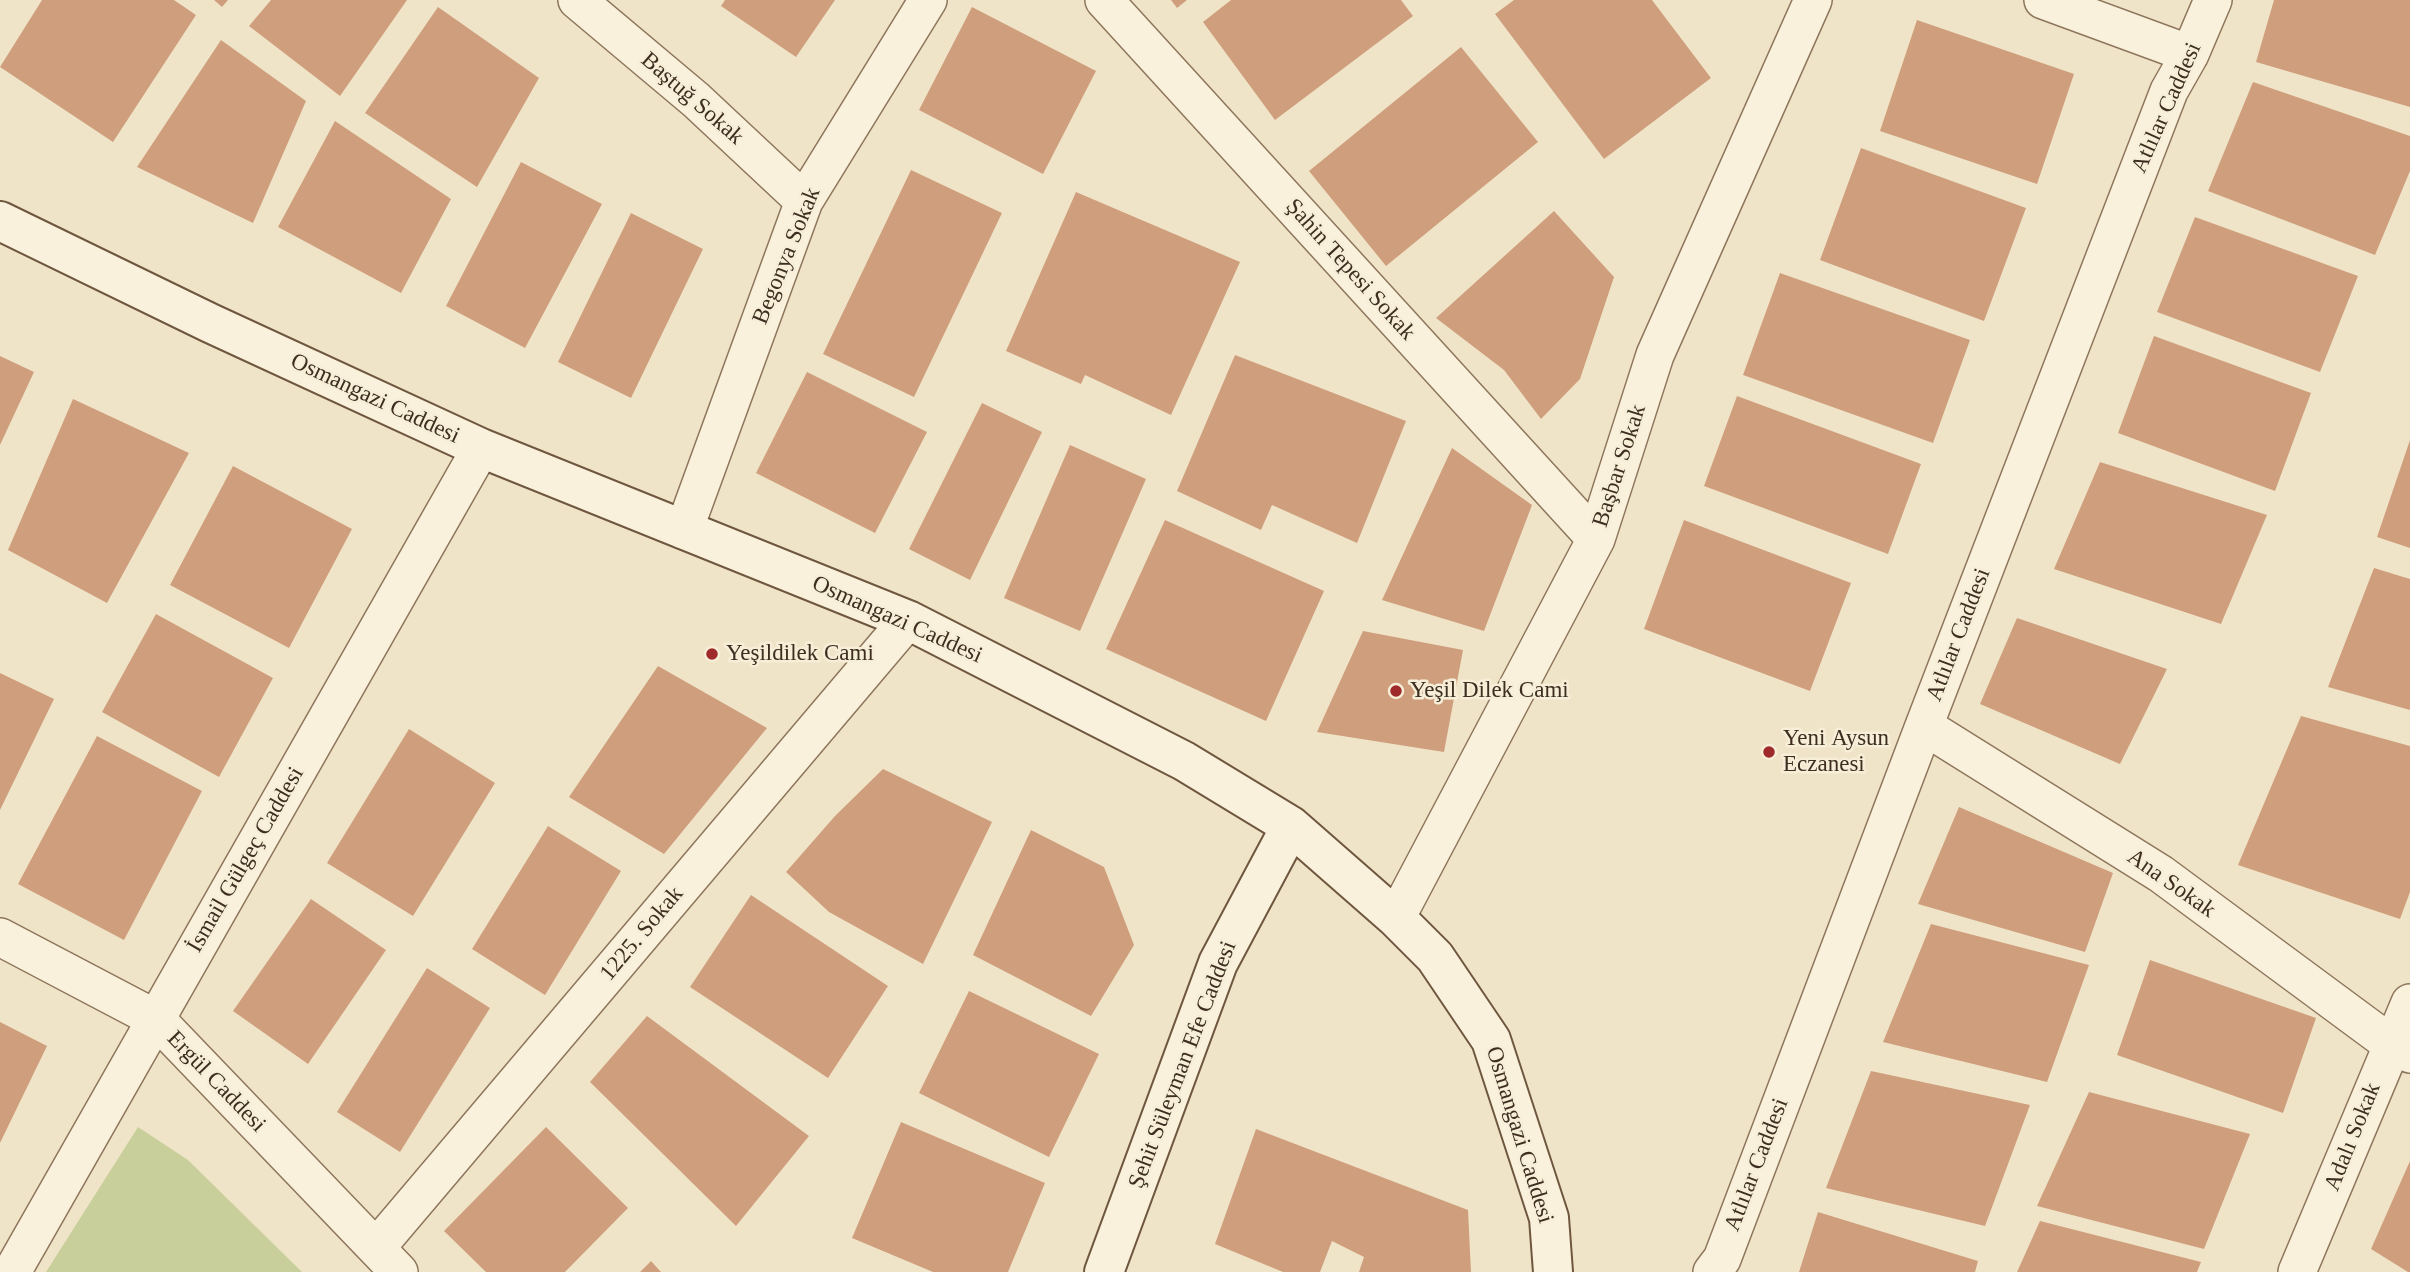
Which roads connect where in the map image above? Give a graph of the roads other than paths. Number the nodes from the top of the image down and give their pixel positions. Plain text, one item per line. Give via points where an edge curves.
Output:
1 (577, 0) edge
2 (928, 0) edge
3 (1104, 0) edge
4 (1813, 0) edge
5 (2043, 0) edge
6 (2213, 0) edge
7 (2190, 54) junction
8 (804, 201) junction
9 (0, 221) edge
10 (481, 448) junction
11 (684, 530) junction
12 (1596, 539) junction
13 (908, 620) junction
14 (1924, 726) junction
15 (1291, 826) junction
16 (1396, 918) junction
17 (0, 937) edge
18 (2410, 1003) edge
19 (156, 1019) junction
20 (2401, 1049) edge
21 (388, 1260) edge
22 (12, 1272) edge
23 (1104, 1272) edge
24 (1553, 1272) edge
25 (1712, 1272) edge
26 (2297, 1272) edge

1 - 8 street, Baştuğ Sokak via 696,100
2 - 8 street, Begonya Sokak
3 - 12 street, Şahin Tepesi Sokak
4 - 12 street, Başbar Sokak via 1655,355
5 - 7 street
6 - 7 street, Atlılar Caddesi
7 - 14 street, Atlılar Caddesi via 2169,92
8 - 11 street, Begonya Sokak
9 - 10 main road, Osmangazi Caddesi
10 - 11 main road, Osmangazi Caddesi
10 - 19 street, İsmail Gülgeç Caddesi
11 - 13 main road, Osmangazi Caddesi
12 - 16 street, Başbar Sokak
13 - 15 main road, Osmangazi Caddesi via 1184,761
13 - 21 street, 1225. Sokak
14 - 20 street, Ana Sokak via 2161,874
14 - 25 street, Atlılar Caddesi via 1722,1259
15 - 16 main road, Osmangazi Caddesi
15 - 23 main road, Şehit Süleyman Efe Caddesi via 1219,963
16 - 24 main road, Osmangazi Caddesi via 1435,957 1491,1040 1549,1218
17 - 19 street, Ergül Caddesi
18 - 20 street, Adalı Sokak
19 - 21 street, Ergül Caddesi
19 - 22 street, İsmail Gülgeç Caddesi
20 - 26 street, Adalı Sokak

